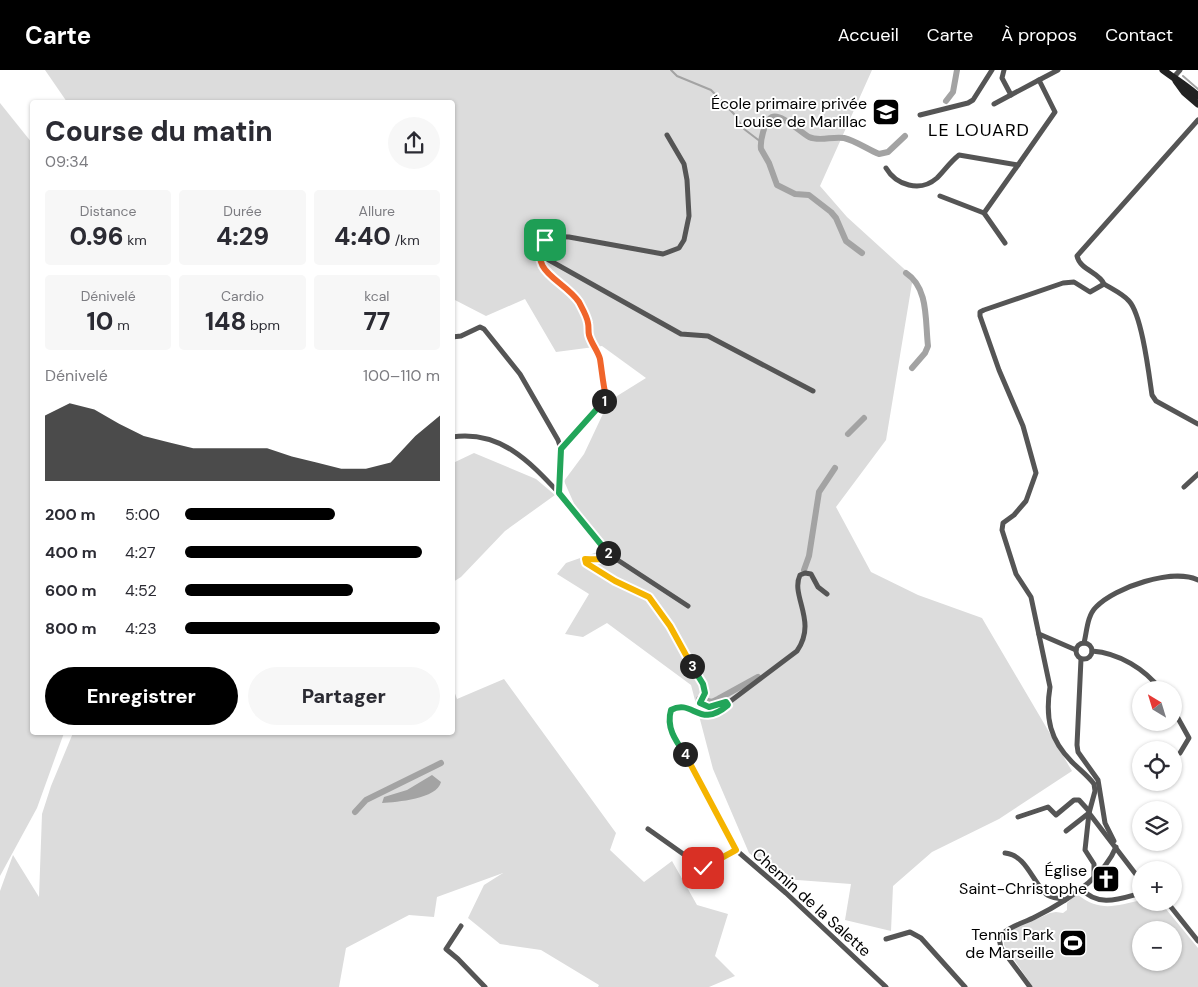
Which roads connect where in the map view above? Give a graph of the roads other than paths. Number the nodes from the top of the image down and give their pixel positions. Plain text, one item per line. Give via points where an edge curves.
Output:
1 (992, 70) edge
2 (1004, 70) edge
3 (1163, 70) edge
4 (1180, 70) edge
5 (1054, 71) edge
6 (1175, 79) junction
7 (1039, 80) junction
8 (1011, 95) junction
9 (1198, 96) edge
10 (994, 104) dead end
11 (1198, 104) edge
12 (920, 115) dead end
13 (1198, 120) edge
14 (667, 135) dead end
15 (1018, 165) junction
16 (886, 168) dead end
17 (940, 196) dead end
18 (984, 214) junction
19 (1005, 244) dead end
20 (540, 255) junction
21 (1104, 284) junction
22 (455, 337) edge
23 (813, 391) dead end
24 (1198, 424) edge
25 (455, 437) edge
26 (561, 449) junction
27 (1198, 474) edge
28 (1184, 487) dead end
29 (559, 493) junction
30 (610, 555) junction
31 (1198, 580) edge
32 (827, 594) dead end
33 (688, 606) dead end
34 (1039, 634) junction
35 (1084, 643) junction
36 (1076, 650) junction
37 (1092, 651) junction
38 (1081, 659) junction
39 (1152, 681) edge
40 (728, 703) junction
41 (1182, 725) edge
42 (1182, 750) edge
43 (1078, 752) junction
44 (1070, 760) junction
45 (1089, 812) junction
46 (1018, 817) dead end
47 (648, 829) dead end
48 (1066, 831) dead end
49 (1115, 845) junction
50 (736, 850) junction
51 (1005, 853) dead end
52 (1121, 854) junction
53 (1108, 862) junction
54 (1132, 868) edge
55 (1093, 878) junction
56 (1080, 888) junction
57 (1132, 896) edge
58 (1065, 900) junction
59 (1174, 911) edge
60 (461, 926) dead end
61 (886, 939) dead end
62 (1198, 941) edge
63 (485, 987) edge
64 (886, 987) edge
65 (964, 987) edge
66 (1030, 987) edge

1 - 12 street via 973,100
2 - 8 street via 1002,78
3 - 6 main road
4 - 6 street
5 - 7 street
6 - 9 main road
6 - 11 main road
7 - 8 street
7 - 15 street via 1055,112
8 - 10 street
13 - 21 street via 1077,256 1081,265
14 - 20 street via 684,164 687,180 689,216 679,248 664,254 553,236 545,240
15 - 16 street via 959,155 936,178 920,185 904,185
15 - 18 street
17 - 18 street
18 - 19 street
20 - 23 street via 681,334 708,336
20 - 26 street via 541,266 547,274 569,289 583,310 600,358 606,397
21 - 24 street via 1132,306 1152,396
21 - 34 street via 1090,292 1074,282 1063,283 980,312 998,368 1023,426 1036,473 1026,501 1004,523 1002,530 1016,574 1032,598
22 - 26 street via 480,326 484,329 520,374
25 - 29 street via 504,443
26 - 29 street
27 - 28 street
29 - 30 street
30 - 33 street
30 - 40 street via 602,559 585,559 586,563 615,581 649,597 670,626 703,684 705,693 700,703 709,707
31 - 35 street via 1179,577 1155,579 1110,596 1091,614
32 - 40 street via 810,574 805,573 799,578 804,642 797,651
34 - 36 street
34 - 44 street via 1050,687 1050,728 1058,747
35 - 36 street
35 - 37 street
36 - 38 street
37 - 38 street via 1088,658
37 - 39 street via 1129,662
38 - 43 street
40 - 50 street, Chemin de la Salette via 709,716 678,706 671,710 668,720 674,738
41 - 42 street via 1189,738
43 - 44 street
43 - 49 street via 1098,780 1105,823
44 - 45 street via 1094,784
45 - 46 street via 1079,800 1074,800 1056,814 1048,806
45 - 48 street
45 - 49 street
45 - 55 street via 1085,850 1094,864
47 - 50 street via 703,868
49 - 52 street
49 - 53 street
50 - 64 street, Chemin de la Salette
51 - 58 street via 1021,860 1047,894
52 - 53 street
52 - 54 street
53 - 55 street
55 - 56 street
56 - 57 street via 1092,898 1105,901
56 - 58 street
58 - 66 street via 1005,931 999,938 1001,948
59 - 62 street
60 - 63 street via 446,949
61 - 65 street via 910,932 921,938

